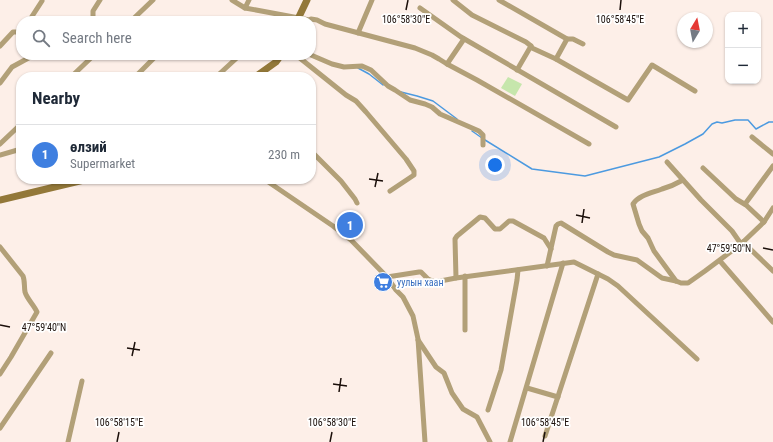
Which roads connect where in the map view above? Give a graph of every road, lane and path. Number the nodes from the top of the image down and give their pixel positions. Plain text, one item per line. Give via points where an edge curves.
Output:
1 (100, 0) edge
2 (153, 0) edge
3 (232, 0) edge
4 (249, 0) edge
5 (307, 0) edge
6 (372, 0) edge
7 (453, 0) edge
8 (499, 0) edge
9 (42, 1) edge
10 (245, 8) junction
11 (420, 8) dead end
12 (32, 16) edge
13 (93, 16) edge
14 (136, 16) edge
15 (284, 16) edge
16 (299, 16) edge
17 (316, 20) edge
18 (16, 32) edge
19 (358, 33) junction
20 (464, 39) junction
21 (566, 39) junction
22 (583, 44) dead end
23 (0, 46) edge
24 (531, 46) junction
25 (316, 57) edge
26 (556, 59) junction
27 (25, 60) edge
28 (89, 60) edge
29 (153, 60) edge
30 (235, 60) edge
31 (277, 60) edge
32 (302, 60) edge
33 (447, 64) junction
34 (517, 70) junction
35 (76, 72) edge
36 (140, 72) edge
37 (221, 72) edge
38 (262, 72) edge
39 (0, 83) edge
40 (695, 91) dead end
41 (616, 127) dead end
42 (16, 129) edge
43 (752, 137) dead end
44 (483, 143) dead end
45 (0, 144) edge
46 (589, 144) dead end
47 (16, 150) edge
48 (773, 154) edge
49 (0, 155) edge
50 (316, 156) edge
51 (667, 162) dead end
52 (773, 166) edge
53 (703, 168) dead end
54 (683, 180) junction
55 (67, 184) edge
56 (271, 184) edge
57 (390, 191) dead end
58 (0, 200) edge
59 (357, 203) dead end
60 (745, 204) junction
61 (773, 208) edge
62 (764, 222) junction
63 (742, 243) junction
64 (0, 247) edge
65 (551, 249) junction
66 (720, 261) junction
67 (563, 263) junction
68 (547, 266) junction
69 (518, 270) junction
70 (773, 271) edge
71 (598, 274) junction
72 (465, 276) junction
73 (387, 277) junction
74 (456, 278) junction
75 (676, 280) junction
76 (773, 322) edge
77 (466, 330) dead end
78 (418, 339) junction
79 (51, 353) dead end
80 (697, 359) dead end
81 (0, 374) edge
82 (82, 381) dead end
83 (527, 388) junction
84 (558, 397) junction
85 (488, 410) dead end
86 (0, 428) edge
87 (545, 436) dead end
88 (68, 442) edge
89 (425, 442) edge
90 (490, 442) edge
91 (510, 442) edge

1 - 13 street
2 - 14 street
3 - 10 street
4 - 10 street
5 - 16 main road
6 - 19 street
7 - 24 street via 472,15
8 - 21 street
9 - 12 street
10 - 15 street
11 - 20 street
17 - 19 street
18 - 23 street
19 - 33 street via 415,48
20 - 33 street
20 - 34 street
21 - 22 street
21 - 26 street
24 - 26 street
24 - 34 street
25 - 44 street via 344,67 362,66 371,70 388,86 410,100 432,107 440,114 475,128 483,134
26 - 40 street via 628,100 652,65
27 - 39 street via 12,67
28 - 35 street
29 - 36 street
30 - 37 street
31 - 38 main road
32 - 57 street via 356,101 406,159 414,175
33 - 46 street
34 - 41 street
42 - 45 street
43 - 48 street
47 - 49 street
50 - 59 street via 341,181
51 - 54 street
52 - 60 street
53 - 60 street via 736,199
54 - 63 street
54 - 75 street via 649,193 633,204 642,231
55 - 58 main road
56 - 73 street via 351,240
60 - 62 street
61 - 62 street
62 - 63 street
63 - 66 street
63 - 70 street
64 - 81 street via 23,276 26,293 37,312
65 - 68 street
65 - 74 street via 544,238 513,221 495,229 480,217 456,239
65 - 75 street via 556,226 562,223 608,252 637,260 662,278
66 - 75 street via 688,283
66 - 76 street
67 - 68 street
67 - 71 street via 574,262
67 - 83 street
68 - 69 street
69 - 72 street
69 - 85 street via 502,370
71 - 80 street via 618,286
71 - 84 street
72 - 74 street
72 - 77 street
73 - 74 street via 421,272 435,282
73 - 78 street via 404,297 413,316
78 - 89 street
78 - 90 street via 436,367 444,373 462,409 477,417
79 - 86 street
82 - 88 street
83 - 84 street
83 - 91 street
84 - 87 street

